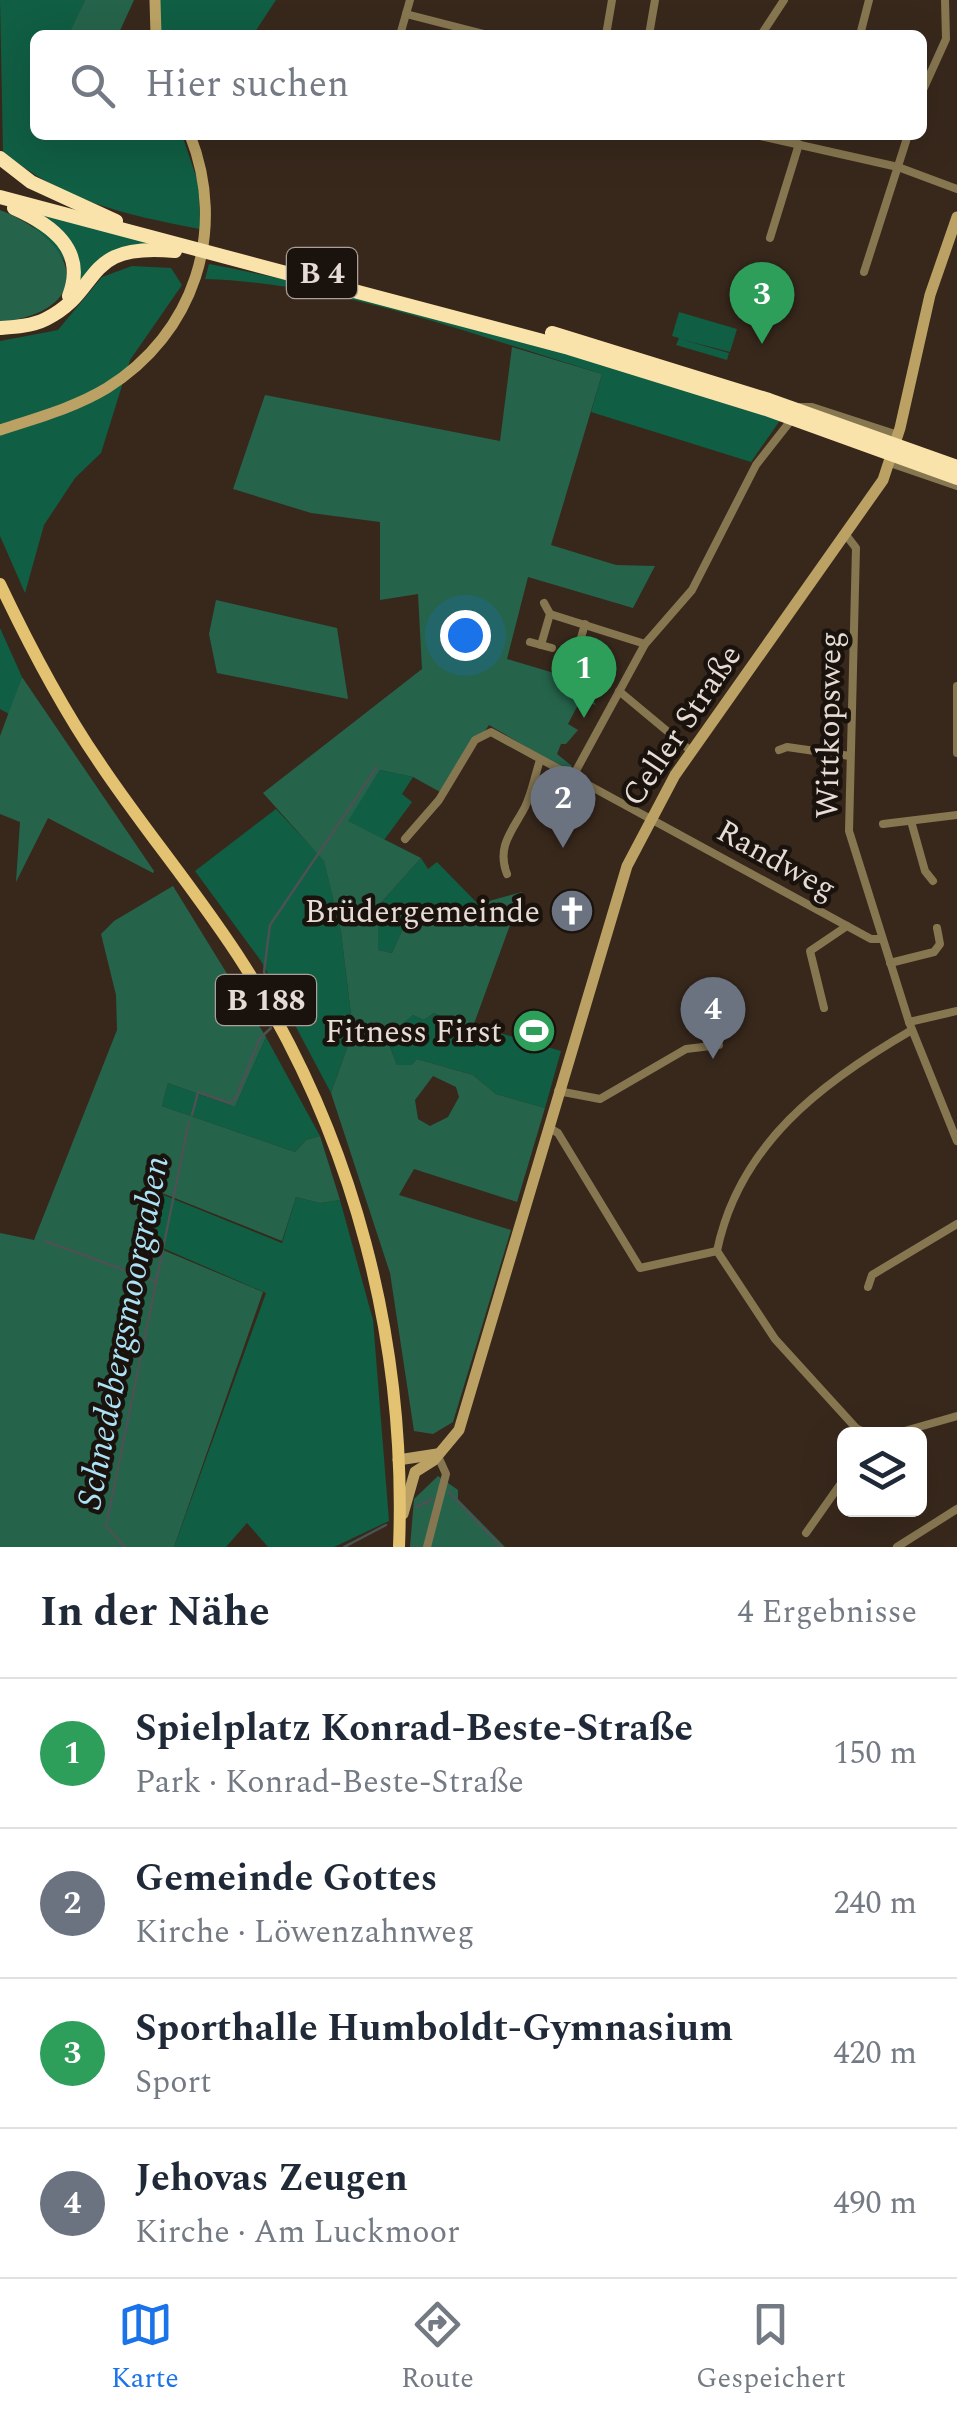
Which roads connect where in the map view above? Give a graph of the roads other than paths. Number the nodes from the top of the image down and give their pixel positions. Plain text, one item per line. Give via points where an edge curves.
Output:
1 (155, 0) edge
2 (410, 0) edge
3 (612, 0) edge
4 (655, 0) edge
5 (784, 0) edge
6 (869, 0) edge
7 (946, 0) edge
8 (406, 14) junction
9 (156, 30) edge
10 (401, 30) edge
11 (468, 30) edge
12 (607, 30) edge
13 (649, 30) edge
14 (763, 30) edge
15 (861, 30) edge
16 (927, 81) edge
17 (191, 140) edge
18 (779, 140) edge
19 (818, 140) edge
20 (906, 140) edge
21 (798, 144) junction
22 (816, 148) junction
23 (0, 158) edge
24 (898, 167) junction
25 (957, 189) edge
26 (0, 196) edge
27 (957, 217) edge
28 (117, 222) junction
29 (770, 238) dead end
30 (220, 256) junction
31 (864, 272) dead end
32 (63, 306) junction
33 (0, 328) edge
34 (583, 347) junction
35 (767, 405) junction
36 (0, 430) edge
37 (898, 435) junction
38 (890, 463) junction
39 (957, 468) edge
40 (957, 478) edge
41 (957, 486) edge
42 (846, 536) junction
43 (0, 584) edge
44 (544, 603) dead end
45 (550, 614) junction
46 (585, 624) junction
47 (530, 642) dead end
48 (645, 644) junction
49 (540, 645) junction
50 (552, 648) dead end
51 (594, 661) dead end
52 (957, 686) edge
53 (619, 691) junction
54 (779, 750) dead end
55 (691, 751) junction
56 (957, 753) edge
57 (850, 756) junction
58 (540, 760) junction
59 (572, 778) junction
60 (957, 815) edge
61 (650, 818) junction
62 (911, 821) junction
63 (883, 824) dead end
64 (405, 839) dead end
65 (508, 874) dead end
66 (933, 881) dead end
67 (847, 926) junction
68 (937, 928) dead end
69 (882, 939) junction
70 (890, 963) junction
71 (824, 1008) dead end
72 (957, 1011) edge
73 (910, 1026) junction
74 (718, 1045) dead end
75 (558, 1091) junction
76 (553, 1130) junction
77 (957, 1142) edge
78 (957, 1224) edge
79 (716, 1251) junction
80 (868, 1287) dead end
81 (957, 1416) edge
82 (857, 1427) edge
83 (918, 1427) edge
84 (437, 1454) junction
85 (398, 1460) junction
86 (418, 1468) junction
87 (837, 1489) edge
88 (957, 1509) edge
89 (400, 1528) junction
90 (806, 1534) dead end
91 (399, 1547) edge
92 (426, 1547) edge
93 (897, 1547) edge

1 - 9 street
2 - 8 street
3 - 12 street
4 - 13 street
5 - 14 street
6 - 15 street
7 - 16 street via 946,40
8 - 10 street
8 - 11 street
17 - 36 street via 204,185 206,230 177,321 133,370 79,402
18 - 21 street
19 - 22 street
20 - 24 street
21 - 22 street
21 - 29 street
22 - 24 street
23 - 28 highway via 41,188
24 - 25 street
24 - 31 street
26 - 28 highway, B 4
26 - 30 highway, B 4
26 - 32 highway via 41,221 68,248 74,275
27 - 37 street, Celler Straße via 930,295
28 - 34 highway, B 4
30 - 32 highway via 128,252 95,269
30 - 34 highway, B 4
32 - 33 highway via 37,323
34 - 35 highway, B 4
35 - 39 highway, B 4
35 - 40 highway, B 4
37 - 38 street, Celler Straße
37 - 48 street via 800,404 756,465 692,590
38 - 41 street
38 - 42 street, Celler Straße
42 - 55 street, Celler Straße
42 - 57 street, Wittkopsweg via 856,548
43 - 85 main road, B 188 via 76,728 244,965 309,1083 374,1271
44 - 45 street
45 - 46 street
45 - 49 street
46 - 48 street
46 - 51 street via 572,654
47 - 49 street
48 - 53 street
49 - 50 street
52 - 56 street
53 - 55 street
53 - 59 street
54 - 57 street
55 - 61 street, Celler Straße
57 - 69 street, Wittkopsweg via 849,831
58 - 59 street, Randweg
58 - 64 street, Randweg via 484,734
58 - 65 street via 504,842
59 - 61 street, Randweg
60 - 62 street
61 - 67 street, Randweg
61 - 75 street, Celler Straße via 616,898
62 - 63 street
62 - 66 street
67 - 69 street, Randweg
67 - 71 street via 810,952
68 - 70 street via 934,952
69 - 70 street, Wittkopsweg
70 - 73 street, Wittkopsweg
72 - 73 street
73 - 77 street, Wittkopsweg
73 - 79 street via 787,1119 744,1180
74 - 75 street via 686,1049 600,1099
75 - 76 street, Celler Straße
76 - 79 street via 640,1268
76 - 84 street, Celler Straße via 460,1430
78 - 80 street via 872,1275
79 - 82 street via 775,1339
81 - 83 street
84 - 85 street
84 - 86 street, Celler Straße
84 - 92 street via 446,1474
85 - 86 street
85 - 89 main road, B 188
86 - 89 street
87 - 90 street
88 - 93 street
89 - 91 main road, B 188

